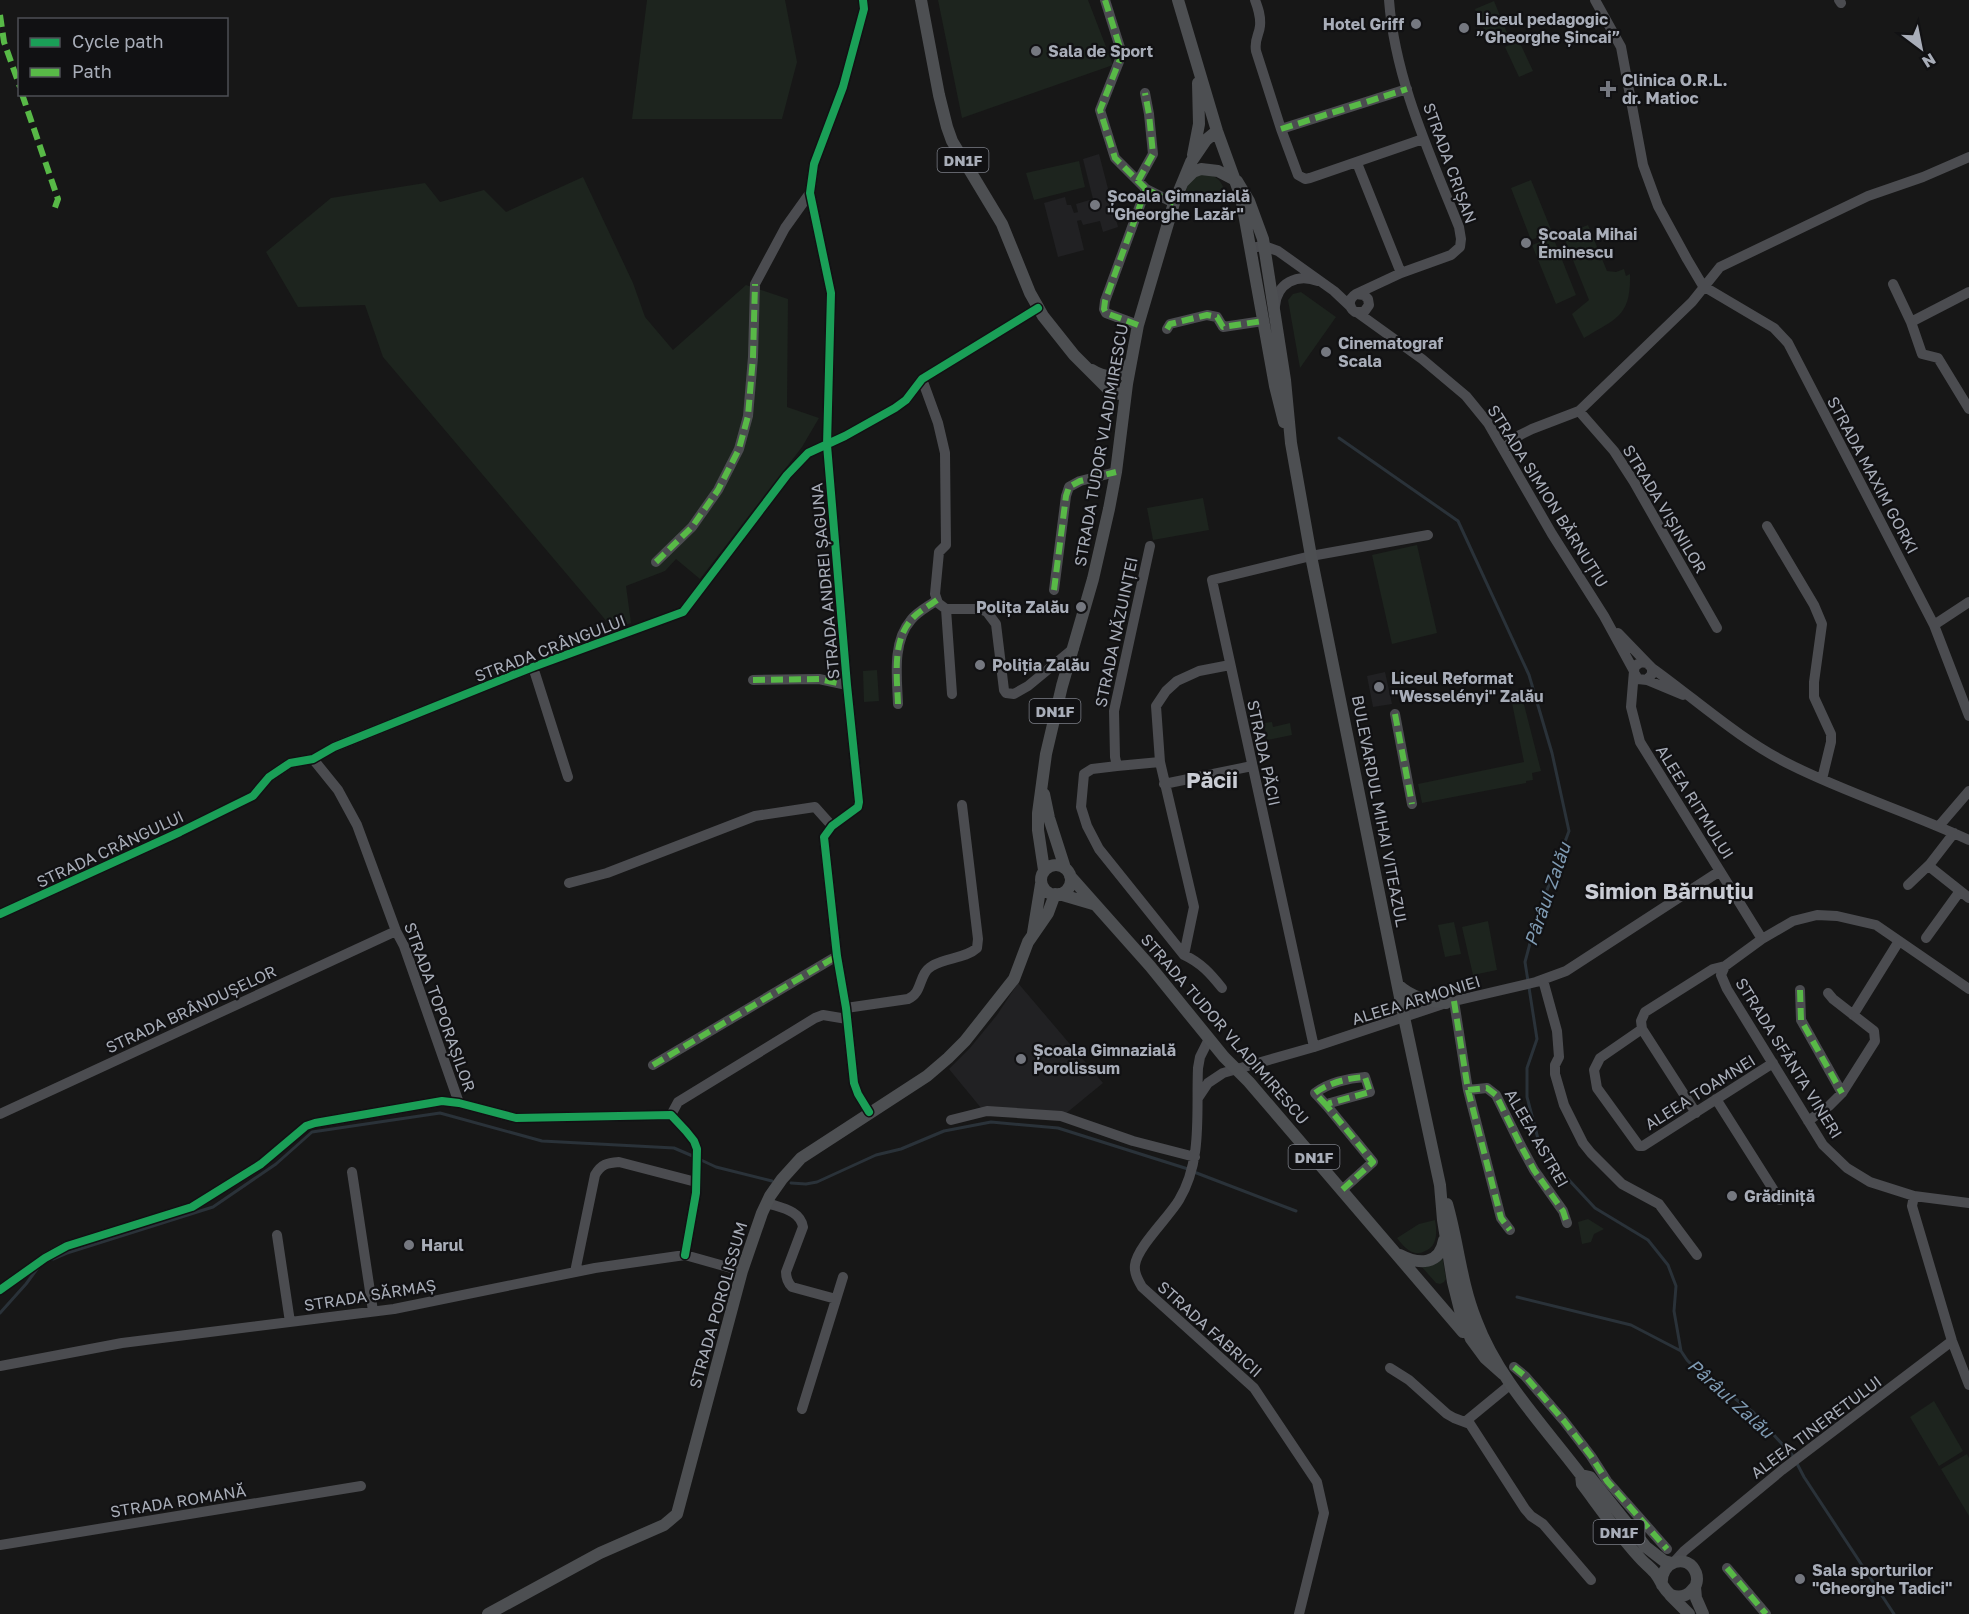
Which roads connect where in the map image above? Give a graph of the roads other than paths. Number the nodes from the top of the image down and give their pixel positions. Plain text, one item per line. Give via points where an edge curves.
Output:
1 (863, 0) edge
2 (921, 0) edge
3 (1105, 0) edge
4 (1178, 0) edge
5 (1255, 0) edge
6 (1389, 0) edge
7 (1595, 0) edge
8 (1194, 55) junction
9 (1407, 89) junction
10 (1145, 93) dead end
11 (1281, 129) junction
12 (1217, 131) junction
13 (1423, 139) junction
14 (1969, 157) edge
15 (1191, 162) junction
16 (1357, 163) junction
17 (1237, 181) junction
18 (1183, 182) junction
19 (1142, 185) junction
20 (810, 193) junction
21 (1174, 203) junction
22 (1264, 246) junction
23 (1250, 248) junction
24 (1401, 273) junction
25 (1321, 282) junction
26 (1377, 284) junction
27 (1893, 284) dead end
28 (1703, 286) junction
29 (1334, 291) junction
30 (1969, 292) edge
31 (1354, 295) junction
32 (1038, 308) junction
33 (1361, 308) junction
34 (1275, 311) junction
35 (1263, 321) junction
36 (1911, 322) junction
37 (1138, 325) junction
38 (1167, 329) dead end
39 (1131, 362) junction
40 (1082, 363) junction
41 (922, 379) junction
42 (1103, 384) junction
43 (1127, 384) junction
44 (1969, 409) edge
45 (1579, 411) junction
46 (1122, 423) junction
47 (1291, 443) junction
48 (827, 445) junction
49 (1504, 448) junction
50 (1116, 472) junction
51 (1767, 526) dead end
52 (1428, 535) dead end
53 (1150, 546) dead end
54 (1311, 556) junction
55 (656, 562) dead end
56 (1054, 590) dead end
57 (937, 600) junction
58 (1969, 602) edge
59 (946, 609) junction
60 (1606, 620) junction
61 (1934, 625) junction
62 (1717, 628) dead end
63 (1074, 648) junction
64 (1230, 665) junction
65 (1650, 665) junction
66 (533, 667) junction
67 (1640, 676) junction
68 (753, 680) dead end
69 (847, 685) junction
70 (952, 694) dead end
71 (1691, 699) junction
72 (898, 704) dead end
73 (1395, 714) dead end
74 (1969, 716) edge
75 (313, 759) junction
76 (1160, 762) junction
77 (1117, 766) junction
78 (1252, 766) junction
79 (1043, 776) junction
80 (568, 777) dead end
81 (1822, 779) junction
82 (1164, 784) junction
83 (1969, 791) edge
84 (1412, 804) dead end
85 (962, 805) dead end
86 (832, 826) junction
87 (1939, 826) junction
88 (1954, 833) junction
89 (1969, 840) edge
90 (1930, 864) junction
91 (1044, 870) junction
92 (1720, 871) junction
93 (1067, 872) junction
94 (569, 883) dead end
95 (1041, 884) junction
96 (1908, 885) dead end
97 (1057, 894) junction
98 (1965, 895) edge
99 (1094, 904) junction
100 (0, 914) edge
101 (396, 931) junction
102 (1033, 934) junction
103 (1926, 938) dead end
104 (1762, 939) junction
105 (1899, 941) junction
106 (1184, 955) junction
107 (837, 957) junction
108 (1725, 966) junction
109 (1539, 981) junction
110 (1398, 985) junction
111 (1222, 988) dead end
112 (1800, 990) dead end
113 (1969, 990) edge
114 (1828, 993) dead end
115 (1450, 1002) junction
116 (847, 1013) junction
117 (1853, 1015) junction
118 (1404, 1017) junction
119 (1642, 1029) junction
120 (1209, 1040) junction
121 (1314, 1047) junction
122 (1773, 1063) junction
123 (653, 1065) dead end
124 (1236, 1069) junction
125 (1468, 1090) junction
126 (1842, 1093) junction
127 (1197, 1099) junction
128 (1716, 1100) junction
129 (459, 1103) junction
130 (1327, 1106) junction
131 (869, 1112) junction
132 (1696, 1113) junction
133 (0, 1114) edge
134 (671, 1115) junction
135 (951, 1120) dead end
136 (1808, 1121) junction
137 (1194, 1161) junction
138 (352, 1172) dead end
139 (696, 1182) junction
140 (1440, 1185) junction
141 (1342, 1190) junction
142 (1914, 1196) junction
143 (1780, 1200) dead end
144 (767, 1203) junction
145 (1969, 1204) edge
146 (1567, 1223) dead end
147 (1510, 1230) dead end
148 (1445, 1233) junction
149 (277, 1235) dead end
150 (1396, 1253) junction
151 (685, 1255) junction
152 (1697, 1255) dead end
153 (742, 1271) junction
154 (575, 1272) junction
155 (843, 1277) dead end
156 (1425, 1286) junction
157 (0, 1290) edge
158 (1467, 1290) junction
159 (836, 1299) junction
160 (1456, 1303) junction
161 (373, 1311) junction
162 (290, 1322) junction
163 (1477, 1324) junction
164 (1952, 1341) junction
165 (1475, 1347) junction
166 (0, 1366) edge
167 (1390, 1368) dead end
168 (1509, 1375) junction
169 (1969, 1385) edge
170 (802, 1409) dead end
171 (1466, 1421) junction
172 (1581, 1475) junction
173 (361, 1486) dead end
174 (1700, 1538) junction
175 (0, 1545) edge
176 (1667, 1549) dead end
177 (1673, 1562) junction
178 (1690, 1565) junction
179 (1727, 1568) dead end
180 (1590, 1580) dead end
181 (1695, 1587) junction
182 (1666, 1589) junction
183 (488, 1614) edge
184 (1299, 1614) edge
185 (1689, 1614) edge
186 (1703, 1614) edge
187 (1766, 1614) edge

1 - 20 street, STRADA ANDREI ȘAGUNA via 843,87 814,164
2 - 32 main road, DN1F via 947,127 1002,224
3 - 19 street via 1122,54 1100,110 1115,158
4 - 8 main road, BULEVARDUL MIHAI VITEAZUL
5 - 11 street via 1260,12 1256,51
6 - 9 street, STRADA CRIȘAN via 1391,28
7 - 28 street via 1622,47 1643,165 1658,206
8 - 12 main road, BULEVARDUL MIHAI VITEAZUL
8 - 15 main road via 1199,124
9 - 11 street
9 - 13 street, STRADA CRIȘAN
10 - 19 street via 1153,154
11 - 16 street via 1298,175 1305,179
12 - 15 main road, STRADA TUDOR VLADIMIRESCU
12 - 17 main road, BULEVARDUL MIHAI VITEAZUL
13 - 16 street
13 - 24 street, STRADA CRIȘAN via 1459,227 1460,247 1451,255
14 - 28 street via 1868,196 1720,267
15 - 18 main road, STRADA TUDOR VLADIMIRESCU
16 - 24 street
17 - 18 main road via 1218,171 1201,169
17 - 22 main road, BULEVARDUL MIHAI VITEAZUL via 1249,201
17 - 23 main road, BULEVARDUL MIHAI VITEAZUL
18 - 21 main road, STRADA TUDOR VLADIMIRESCU
19 - 21 street
19 - 37 street via 1104,309
20 - 48 street, STRADA ANDREI ȘAGUNA via 831,293
20 - 55 street via 785,228 755,284 748,416 739,449 718,490 692,527
21 - 37 main road, STRADA TUDOR VLADIMIRESCU
22 - 23 street
22 - 25 street, STRADA SIMION BĂRNUȚIU via 1278,251
22 - 34 main road, BULEVARDUL MIHAI VITEAZUL
23 - 35 main road, BULEVARDUL MIHAI VITEAZUL
24 - 26 street, STRADA CRIȘAN
25 - 29 street, STRADA SIMION BĂRNUȚIU
25 - 34 street via 1302,278 1282,285
26 - 31 street, STRADA CRIȘAN
26 - 33 street
27 - 36 street
28 - 45 street via 1692,302
28 - 61 street, STRADA MAXIM GORKI via 1774,328 1788,343
29 - 31 street, STRADA SIMION BĂRNUȚIU
29 - 33 street, STRADA SIMION BĂRNUȚIU
30 - 36 street
31 - 33 street via 1350,301
31 - 33 street, STRADA SIMION BĂRNUȚIU via 1365,295 1368,299
32 - 40 main road, DN1F
32 - 41 street, STRADA CRÂNGULUI
33 - 49 street, STRADA SIMION BĂRNUȚIU via 1466,396
34 - 47 main road, BULEVARDUL MIHAI VITEAZUL
35 - 38 street via 1223,327 1217,317 1207,315 1170,324
35 - 47 main road, BULEVARDUL MIHAI VITEAZUL via 1278,401
36 - 44 street via 1922,354 1938,358
37 - 39 main road, STRADA TUDOR VLADIMIRESCU
39 - 40 main road via 1112,376 1096,373
39 - 43 main road, STRADA TUDOR VLADIMIRESCU
40 - 42 main road, DN1F
41 - 48 street, STRADA CRÂNGULUI via 895,408
41 - 57 street via 945,453 946,545 939,552
42 - 43 main road via 1118,394
42 - 46 main road, DN1F via 1117,401
43 - 46 main road, STRADA TUDOR VLADIMIRESCU
45 - 49 street via 1532,429
45 - 62 street, STRADA VIȘINILOR via 1614,451 1634,482
46 - 50 main road, STRADA TUDOR VLADIMIRESCU / DN1F
47 - 54 main road, BULEVARDUL MIHAI VITEAZUL
48 - 66 street, STRADA CRÂNGULUI via 808,453 787,475 683,612
48 - 69 street, STRADA ANDREI ȘAGUNA
49 - 60 street, STRADA SIMION BĂRNUȚIU
50 - 56 street via 1069,487
50 - 63 main road, STRADA TUDOR VLADIMIRESCU / DN1F
51 - 81 street via 1822,624 1814,697 1831,734
52 - 54 street, STRADA PĂCII
53 - 77 street, STRADA NĂZUINȚEI via 1114,711
54 - 64 street, STRADA PĂCII via 1212,580
54 - 110 main road, BULEVARDUL MIHAI VITEAZUL
57 - 59 street
57 - 72 street via 912,619 902,633 897,667
58 - 61 street
59 - 63 street via 980,609 996,624 1006,693 1014,694 1028,687
59 - 70 street
60 - 65 street, STRADA SIMION BĂRNUȚIU
60 - 67 street, STRADA SIMION BĂRNUȚIU
61 - 74 street, STRADA MAXIM GORKI
63 - 79 main road, STRADA TUDOR VLADIMIRESCU / DN1F via 1055,712
64 - 76 street via 1199,671 1166,691 1156,706
64 - 78 street, STRADA PĂCII
65 - 67 street via 1652,674
65 - 67 street via 1638,664
65 - 71 street, STRADA SIMION BĂRNUȚIU
66 - 75 street, STRADA CRÂNGULUI
66 - 80 street
67 - 71 street, STRADA SIMION BĂRNUȚIU
67 - 92 street, ALEEA RITMULUI via 1631,693 1631,707 1644,750
68 - 69 street via 819,679
69 - 86 street, STRADA ANDREI ȘAGUNA via 859,802 858,807
71 - 81 street, STRADA SIMION BĂRNUȚIU via 1762,748
73 - 84 street
75 - 100 street, STRADA CRÂNGULUI via 290,764 269,777 253,796
75 - 101 street, STRADA TOPORAȘILOR via 338,790 357,825
76 - 77 street
76 - 82 street
77 - 106 street via 1084,774 1081,807 1087,826 1099,849
78 - 82 street
78 - 121 street, STRADA PĂCII
79 - 91 main road, STRADA TUDOR VLADIMIRESCU / DN1F via 1038,830
79 - 93 main road, STRADA TUDOR VLADIMIRESCU / DN1F via 1049,818
81 - 87 street, STRADA SIMION BĂRNUȚIU
82 - 106 street via 1194,907
83 - 87 street
85 - 116 street via 977,948 933,965 924,972 914,996
86 - 94 street via 815,807 755,816 607,873
86 - 107 street via 824,837
87 - 88 street, STRADA SIMION BĂRNUȚIU
88 - 89 street, STRADA SIMION BĂRNUȚIU
88 - 90 street
90 - 96 street
90 - 98 street via 1932,870
91 - 93 main road via 1056,865
91 - 95 main road, DN1F
92 - 104 street, ALEEA RITMULUI
92 - 109 street, ALEEA ARMONIEI via 1566,971
93 - 97 main road via 1067,889
93 - 99 main road, STRADA TUDOR VLADIMIRESCU / DN1F
95 - 97 main road via 1046,891
95 - 102 main road, STRADA POROLISSUM
97 - 99 main road
97 - 102 main road, STRADA POROLISSUM
98 - 103 street
99 - 120 main road, STRADA TUDOR VLADIMIRESCU / DN1F
101 - 129 street, STRADA TOPORAȘILOR
101 - 133 street, STRADA BRÂNDUȘELOR
102 - 131 main road, STRADA POROLISSUM via 1014,979 965,1041 927,1076
104 - 105 street, STRADA SFÂNTA VINERI via 1793,921 1817,915 1876,925
104 - 108 street, STRADA SFÂNTA VINERI
105 - 113 street, STRADA SFÂNTA VINERI
105 - 117 street
106 - 111 street via 1208,970
107 - 116 street
107 - 123 street
108 - 119 street via 1713,969 1646,1012
108 - 122 street, STRADA SFÂNTA VINERI via 1721,975 1727,989
109 - 115 street, ALEEA ARMONIEI
109 - 152 street via 1557,1031 1559,1057 1555,1065 1564,1105 1583,1143 1622,1184 1659,1204
110 - 115 main road via 1416,998
110 - 118 main road, BULEVARDUL MIHAI VITEAZUL
112 - 126 street via 1801,1020
114 - 117 street
115 - 118 street, ALEEA ARMONIEI
115 - 125 street
116 - 131 street via 854,1083
116 - 134 street via 815,1018 678,1102
117 - 126 street via 1874,1031 1875,1041
118 - 121 street, ALEEA ARMONIEI
118 - 140 main road, BULEVARDUL MIHAI VITEAZUL
119 - 132 street
119 - 132 street, ALEEA TOAMNEI via 1600,1058 1594,1070 1598,1088 1637,1145 1643,1146
120 - 124 main road, STRADA TUDOR VLADIMIRESCU / DN1F
120 - 127 street, STRADA FABRICII via 1200,1057
121 - 124 street, ALEEA ARMONIEI
122 - 128 street, ALEEA TOAMNEI
122 - 136 street, STRADA SFÂNTA VINERI
124 - 127 street via 1215,1077
124 - 141 main road, STRADA TUDOR VLADIMIRESCU / DN1F
125 - 146 street, ALEEA ASTREI via 1487,1088 1496,1095 1525,1154
125 - 147 street via 1501,1218
126 - 136 street
127 - 137 street, STRADA FABRICII
128 - 132 street, ALEEA TOAMNEI
128 - 143 street
129 - 134 street, STRADA TOPORAȘILOR via 516,1118
129 - 157 street via 442,1101 306,1126 261,1164 192,1207 68,1246
130 - 130 street via 1315,1093 1365,1077 1370,1092
130 - 141 street via 1373,1162
131 - 144 main road, STRADA POROLISSUM via 801,1158
134 - 139 street via 697,1149
135 - 137 street via 987,1111 1061,1116
136 - 142 street, STRADA SFÂNTA VINERI via 1823,1145 1847,1168 1870,1182
137 - 184 street, STRADA FABRICII via 1179,1200 1141,1251 1135,1273 1142,1287 1254,1388 1317,1482 1324,1513
138 - 161 street
139 - 151 street
139 - 154 street via 619,1162 607,1162 600,1167 595,1175
140 - 148 main road, BULEVARDUL MIHAI VITEAZUL
140 - 158 main road, BULEVARDUL MIHAI VITEAZUL / DN1F via 1452,1219
141 - 150 main road, STRADA TUDOR VLADIMIRESCU / DN1F
142 - 145 street, STRADA SFÂNTA VINERI
142 - 164 street via 1912,1206
144 - 153 main road, STRADA POROLISSUM
144 - 159 street via 797,1214 802,1223 786,1279 792,1287
148 - 150 main road via 1444,1244 1434,1258 1412,1261
148 - 160 main road, BULEVARDUL MIHAI VITEAZUL
149 - 162 street
150 - 156 main road, STRADA TUDOR VLADIMIRESCU / DN1F
151 - 153 street, STRADA SĂRMAȘ
151 - 154 street, STRADA SĂRMAȘ
153 - 183 main road, STRADA POROLISSUM via 677,1514 664,1525 600,1553
154 - 161 street, STRADA SĂRMAȘ
155 - 159 street
156 - 160 main road, STRADA TUDOR VLADIMIRESCU / DN1F
156 - 165 main road, STRADA TUDOR VLADIMIRESCU / DN1F
158 - 160 main road via 1465,1298
158 - 163 main road, BULEVARDUL MIHAI VITEAZUL / DN1F
159 - 170 street
160 - 163 main road, STRADA TUDOR VLADIMIRESCU / DN1F
160 - 165 main road, BULEVARDUL MIHAI VITEAZUL
161 - 162 street, STRADA SĂRMAȘ
162 - 166 street, STRADA SĂRMAȘ via 122,1343
163 - 168 main road, BULEVARDUL MIHAI VITEAZUL / DN1F
164 - 169 street
164 - 174 street, ALEEA TINERETULUI via 1782,1470
165 - 168 main road, BULEVARDUL MIHAI VITEAZUL
167 - 171 street via 1447,1414
168 - 171 street
168 - 172 main road, BULEVARDUL MIHAI VITEAZUL / DN1F
168 - 176 street via 1525,1376 1607,1481
171 - 180 street via 1525,1509 1543,1524
172 - 177 main road, BULEVARDUL MIHAI VITEAZUL / DN1F via 1590,1478 1646,1547 1664,1561
172 - 182 main road, BULEVARDUL MIHAI VITEAZUL / DN1F via 1582,1484
173 - 175 street, STRADA ROMANĂ
174 - 177 street, ALEEA TINERETULUI
174 - 178 street, ALEEA TINERETULUI via 1689,1553
177 - 178 main road, DN1F
177 - 182 main road via 1663,1572
178 - 181 main road via 1696,1575
179 - 187 street
181 - 182 main road via 1687,1595 1675,1596
181 - 186 main road
182 - 185 main road, BULEVARDUL MIHAI VITEAZUL / DN1F

